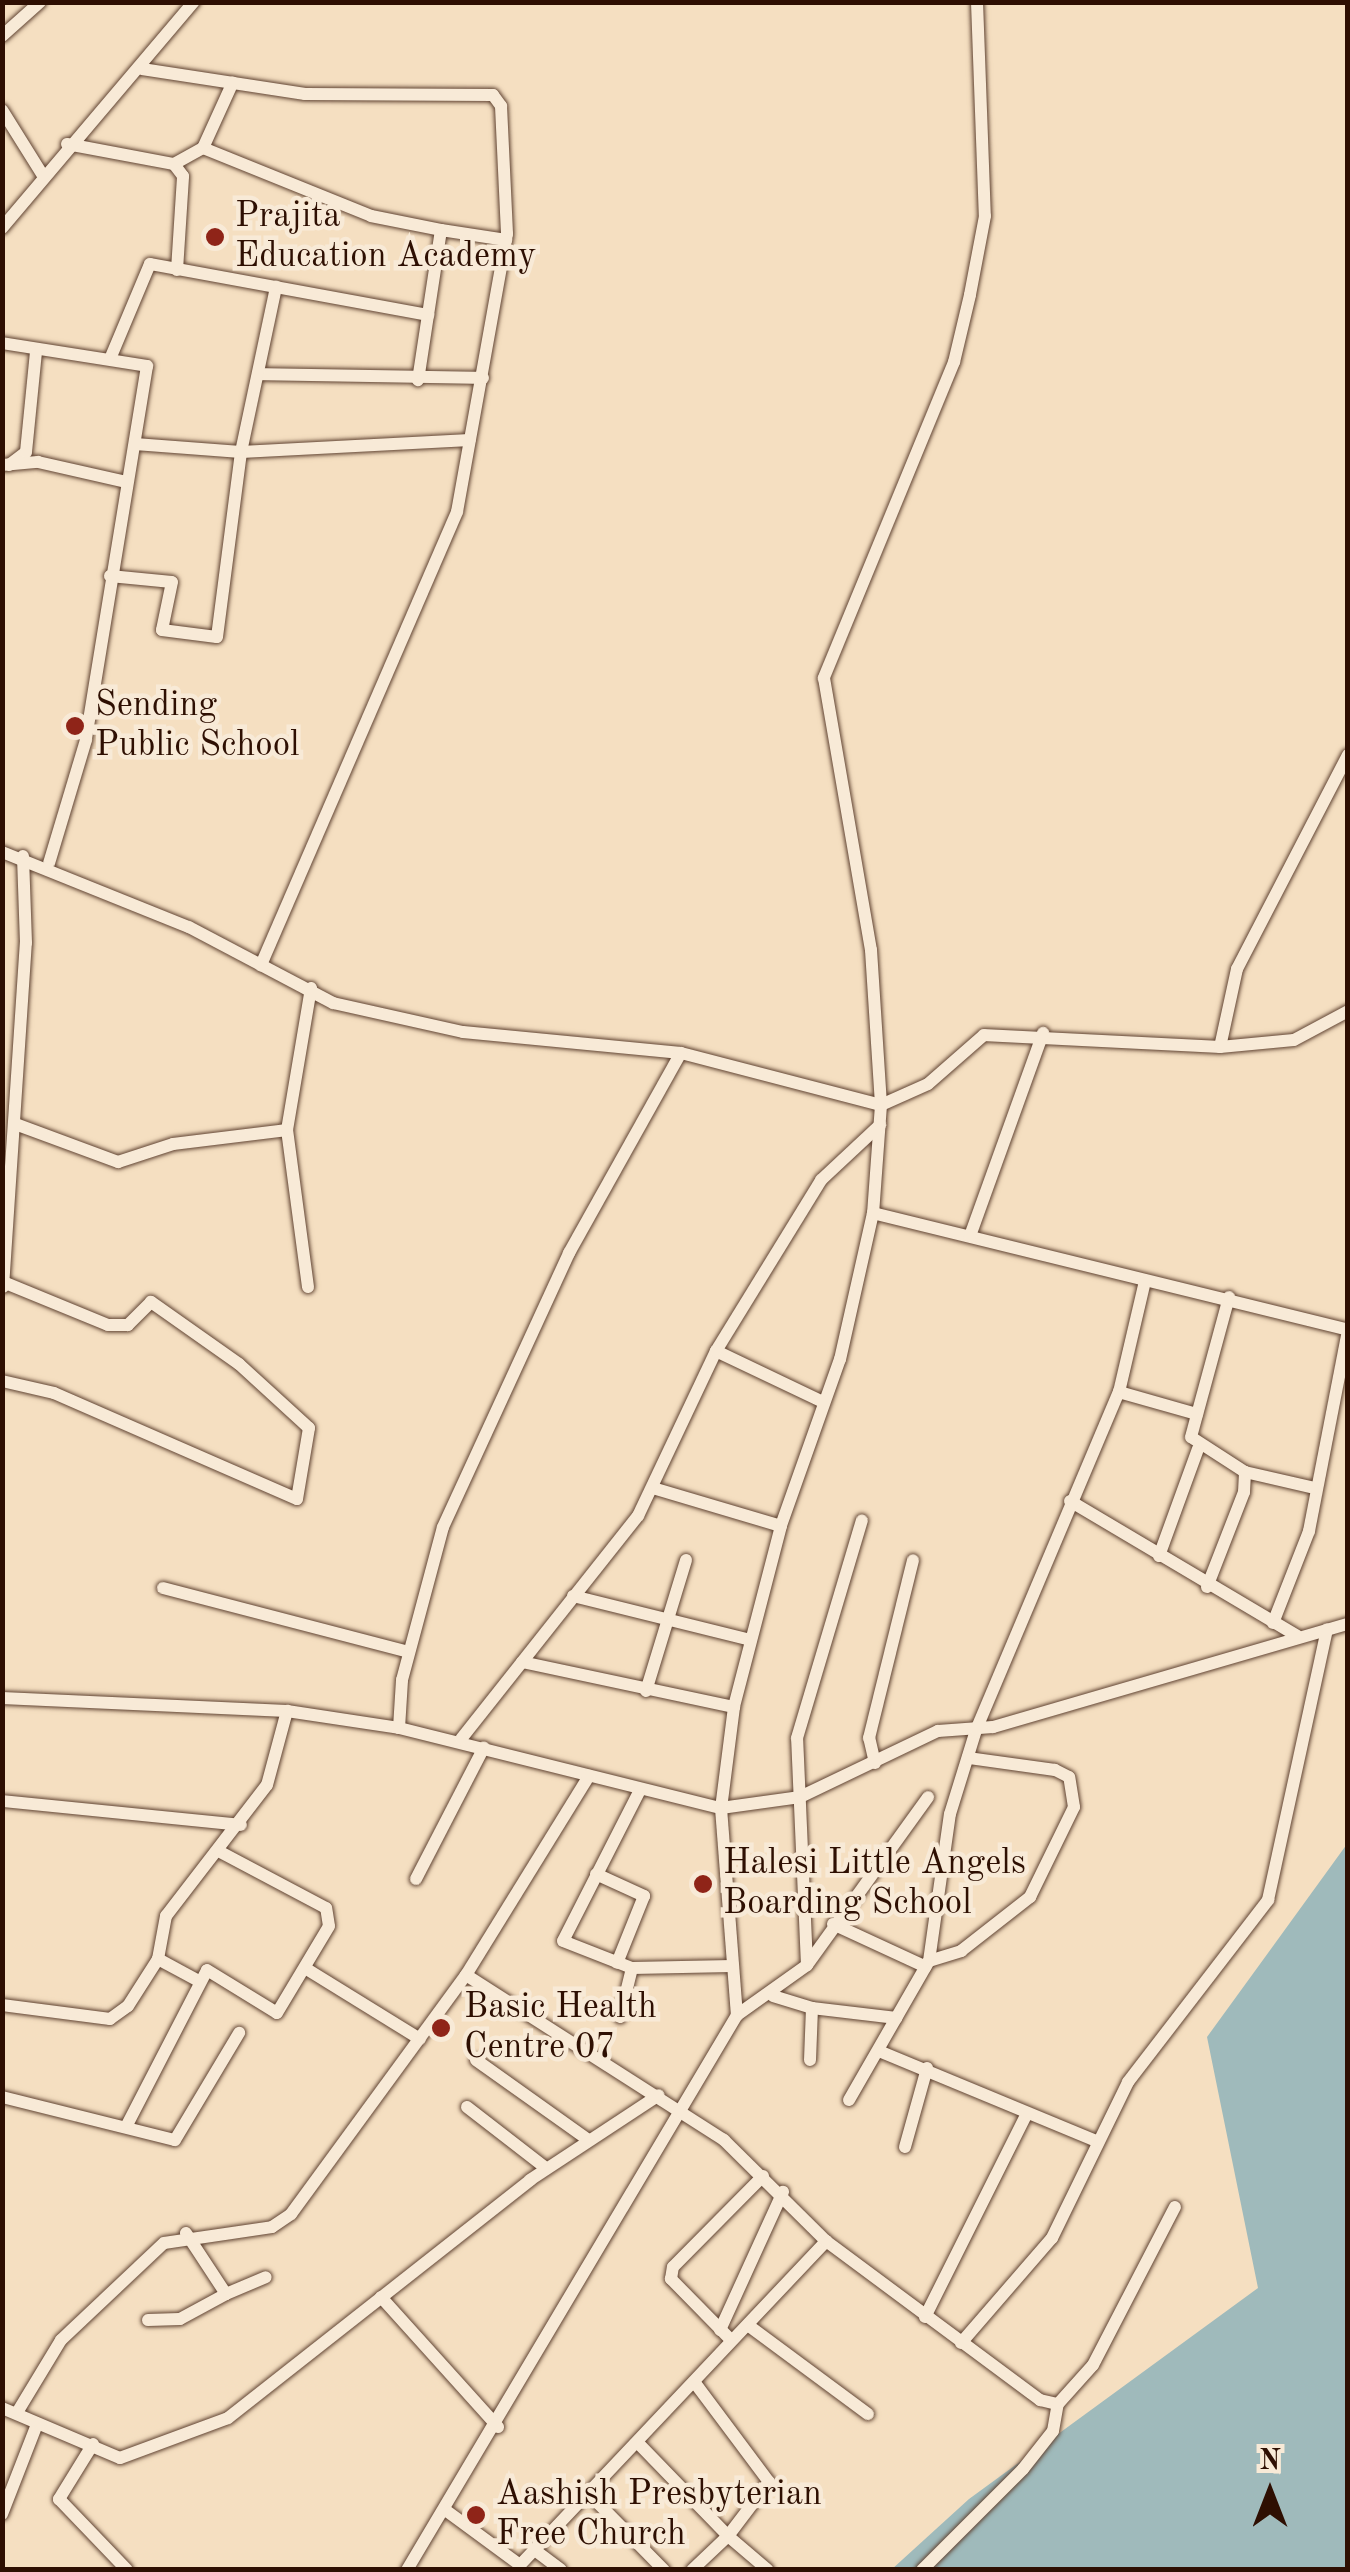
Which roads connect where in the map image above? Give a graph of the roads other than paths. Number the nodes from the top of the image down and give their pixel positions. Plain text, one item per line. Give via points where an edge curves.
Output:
1 (40, 2) edge
2 (194, 2) edge
3 (978, 2) edge
4 (2, 36) edge
5 (142, 69) junction
6 (234, 82) junction
7 (2, 110) edge
8 (65, 145) junction
9 (203, 148) junction
10 (174, 164) junction
11 (42, 174) junction
12 (2, 228) edge
13 (441, 230) junction
14 (508, 234) junction
15 (502, 251) dead end
16 (177, 270) junction
17 (276, 287) junction
18 (428, 315) junction
19 (2, 343) edge
20 (36, 351) junction
21 (110, 359) junction
22 (258, 374) junction
23 (483, 378) junction
24 (418, 380) junction
25 (470, 440) junction
26 (136, 444) junction
27 (241, 452) junction
28 (5, 465) edge
29 (126, 482) junction
30 (110, 576) junction
31 (1347, 752) edge
32 (2, 852) edge
33 (22, 856) junction
34 (49, 863) junction
35 (261, 965) junction
36 (311, 988) junction
37 (1348, 1011) edge
38 (1043, 1033) junction
39 (1220, 1047) junction
40 (681, 1053) junction
41 (881, 1105) junction
42 (18, 1124) junction
43 (880, 1125) junction
44 (287, 1130) junction
45 (872, 1213) junction
46 (970, 1236) junction
47 (1145, 1281) junction
48 (4, 1282) edge
49 (308, 1287) dead end
50 (2, 1290) edge
51 (1229, 1297) junction
52 (1348, 1330) edge
53 (716, 1351) junction
54 (2, 1381) edge
55 (1119, 1392) junction
56 (821, 1401) junction
57 (1196, 1414) junction
58 (1198, 1449) junction
59 (1246, 1472) junction
60 (656, 1488) junction
61 (1315, 1488) junction
62 (1070, 1501) junction
63 (862, 1520) dead end
64 (781, 1526) junction
65 (1158, 1556) junction
66 (686, 1560) dead end
67 (913, 1560) dead end
68 (1207, 1586) junction
69 (163, 1588) dead end
70 (573, 1596) junction
71 (666, 1621) junction
72 (1273, 1623) junction
73 (1348, 1624) edge
74 (1328, 1629) junction
75 (1297, 1636) junction
76 (752, 1640) junction
77 (409, 1652) junction
78 (522, 1662) junction
79 (646, 1692) junction
80 (2, 1698) edge
81 (734, 1707) junction
82 (287, 1712) junction
83 (399, 1728) junction
84 (976, 1730) junction
85 (461, 1739) junction
86 (484, 1747) junction
87 (968, 1758) junction
88 (875, 1763) junction
89 (589, 1776) junction
90 (640, 1790) junction
91 (800, 1797) junction
92 (928, 1797) dead end
93 (2, 1801) edge
94 (722, 1808) junction
95 (240, 1825) junction
96 (222, 1853) junction
97 (596, 1874) junction
98 (416, 1879) dead end
99 (833, 1924) junction
100 (158, 1959) junction
101 (618, 1962) junction
102 (928, 1964) junction
103 (807, 1965) junction
104 (732, 1966) junction
105 (305, 1968) junction
106 (632, 1968) junction
107 (466, 1976) junction
108 (198, 1980) junction
109 (773, 1996) junction
110 (2, 2005) edge
111 (812, 2008) junction
112 (737, 2015) junction
113 (620, 2017) dead end
114 (896, 2018) junction
115 (238, 2032) dead end
116 (420, 2040) junction
117 (879, 2051) junction
118 (476, 2060) dead end
119 (810, 2060) dead end
120 (927, 2068) junction
121 (659, 2094) junction
122 (2, 2097) edge
123 (849, 2100) dead end
124 (467, 2108) dead end
125 (680, 2110) junction
126 (1027, 2113) junction
127 (127, 2125) junction
128 (587, 2139) junction
129 (1094, 2140) junction
130 (906, 2147) dead end
131 (546, 2168) junction
132 (764, 2176) junction
133 (783, 2192) junction
134 (1175, 2207) dead end
135 (186, 2234) junction
136 (826, 2240) junction
137 (266, 2277) dead end
138 (226, 2294) junction
139 (381, 2297) junction
140 (925, 2318) junction
141 (148, 2320) dead end
142 (749, 2326) junction
143 (726, 2335) junction
144 (961, 2343) junction
145 (695, 2384) junction
146 (1058, 2404) junction
147 (2, 2408) edge
148 (18, 2410) junction
149 (868, 2414) dead end
150 (36, 2424) junction
151 (498, 2427) junction
152 (638, 2443) junction
153 (93, 2444) junction
154 (589, 2494) junction
155 (444, 2509) junction
156 (2, 2514) edge
157 (728, 2536) junction
158 (536, 2552) junction
159 (518, 2567) edge
160 (127, 2570) edge
161 (407, 2570) edge
162 (561, 2570) edge
163 (664, 2570) edge
164 (692, 2570) edge
165 (768, 2570) edge
166 (922, 2570) edge

1 - 4 street
2 - 5 street
3 - 41 street via 985,216 970,295 954,362 824,678 871,950
5 - 6 street
5 - 8 street
6 - 9 street
6 - 14 street via 305,94 493,95 501,106
7 - 11 street
8 - 10 street
8 - 11 street
9 - 10 street
9 - 13 street via 371,216
10 - 16 street via 182,176
11 - 12 street
13 - 14 street
13 - 18 street
14 - 15 street
14 - 23 street
16 - 17 street
16 - 21 street via 150,264 139,272
17 - 18 street
17 - 22 street
18 - 24 street
19 - 20 street
20 - 21 street
20 - 28 street via 26,452
21 - 26 street via 147,366
22 - 24 street
22 - 27 street
23 - 24 street
23 - 25 street
25 - 27 street
25 - 35 street via 457,512 421,610
26 - 27 street
26 - 29 street
27 - 30 street via 218,637 162,630 172,582
28 - 29 street via 38,462
29 - 30 street
30 - 34 street via 86,740
31 - 39 street via 1238,969
32 - 33 street
33 - 34 street
33 - 42 street
34 - 35 street
35 - 36 street
36 - 40 street via 334,1003 463,1032
36 - 44 street
37 - 39 street via 1294,1040
38 - 39 street
38 - 41 street via 984,1035 928,1084
38 - 46 street
40 - 41 street
40 - 77 street via 569,1253 443,1527
41 - 43 street
42 - 44 street via 118,1162 173,1144
42 - 48 street
43 - 45 street
43 - 53 street via 821,1180
44 - 49 street
45 - 46 street
45 - 56 street via 840,1359
46 - 47 street
47 - 51 street
47 - 55 street
48 - 50 street
48 - 54 street via 108,1325 128,1325 151,1302 239,1364 308,1428 297,1498 54,1393
51 - 52 street
51 - 57 street
52 - 61 street
53 - 56 street
53 - 60 street
55 - 57 street
55 - 62 street
56 - 64 street
57 - 58 street
58 - 59 street
58 - 65 street
59 - 61 street
59 - 68 street
60 - 64 street
60 - 70 street
61 - 72 street
62 - 65 street
62 - 84 street
63 - 91 street via 804,1698
64 - 76 street
65 - 68 street
66 - 71 street
67 - 88 street via 869,1738
68 - 72 street
69 - 77 street
70 - 71 street
70 - 78 street
71 - 76 street
71 - 79 street
72 - 75 street
73 - 74 street
74 - 75 street
74 - 129 street via 1268,1900 1168,2024
75 - 84 street
76 - 81 street
77 - 83 street
78 - 79 street
78 - 85 street
79 - 81 street
80 - 82 street
81 - 94 street
82 - 83 street
82 - 95 street via 267,1785
83 - 85 street
84 - 87 street
84 - 88 street via 938,1731
85 - 86 street
86 - 89 street
86 - 98 street
87 - 102 street via 944,1843
87 - 102 street via 1055,1770 1069,1777 1074,1807 1030,1896 961,1951
88 - 91 street
89 - 90 street
89 - 107 street
90 - 94 street
90 - 97 street
91 - 94 street
91 - 103 street
92 - 99 street
93 - 95 street
94 - 104 street
95 - 96 street
96 - 100 street via 166,1916
96 - 105 street via 326,1908 329,1926
97 - 101 street via 644,1896
97 - 101 street via 560,1936
99 - 102 street
99 - 103 street
100 - 108 street
100 - 110 street via 110,2020
101 - 106 street
102 - 114 street
103 - 109 street
104 - 106 street
104 - 112 street
105 - 108 street via 277,2013 214,1969
105 - 116 street
106 - 113 street
107 - 116 street
107 - 121 street
108 - 127 street
109 - 111 street
109 - 112 street
111 - 114 street
111 - 119 street
112 - 125 street
114 - 117 street
115 - 127 street via 175,2140
116 - 135 street via 291,2214 259,2230
117 - 120 street
117 - 123 street
118 - 128 street
120 - 126 street
120 - 130 street
121 - 125 street
121 - 128 street
122 - 127 street
124 - 131 street
125 - 132 street
125 - 151 street
126 - 129 street
126 - 140 street
128 - 131 street
129 - 144 street via 1052,2238
131 - 139 street
132 - 133 street
132 - 143 street via 673,2267 671,2279
133 - 136 street
133 - 143 street
134 - 146 street via 1093,2365
135 - 138 street
135 - 148 street via 113,2284 62,2340
136 - 140 street
136 - 142 street
137 - 138 street
138 - 141 street via 180,2319
139 - 151 street
139 - 153 street via 228,2418 120,2458
140 - 144 street
142 - 143 street
142 - 149 street
143 - 145 street
144 - 146 street
145 - 152 street
145 - 157 street via 769,2482
146 - 166 street via 1053,2431 1023,2470
147 - 148 street
148 - 150 street
150 - 153 street
150 - 156 street
151 - 155 street
152 - 154 street
152 - 157 street
153 - 160 street via 60,2499
154 - 158 street
154 - 163 street
155 - 159 street
155 - 161 street
157 - 164 street
157 - 165 street
158 - 159 street
158 - 162 street

